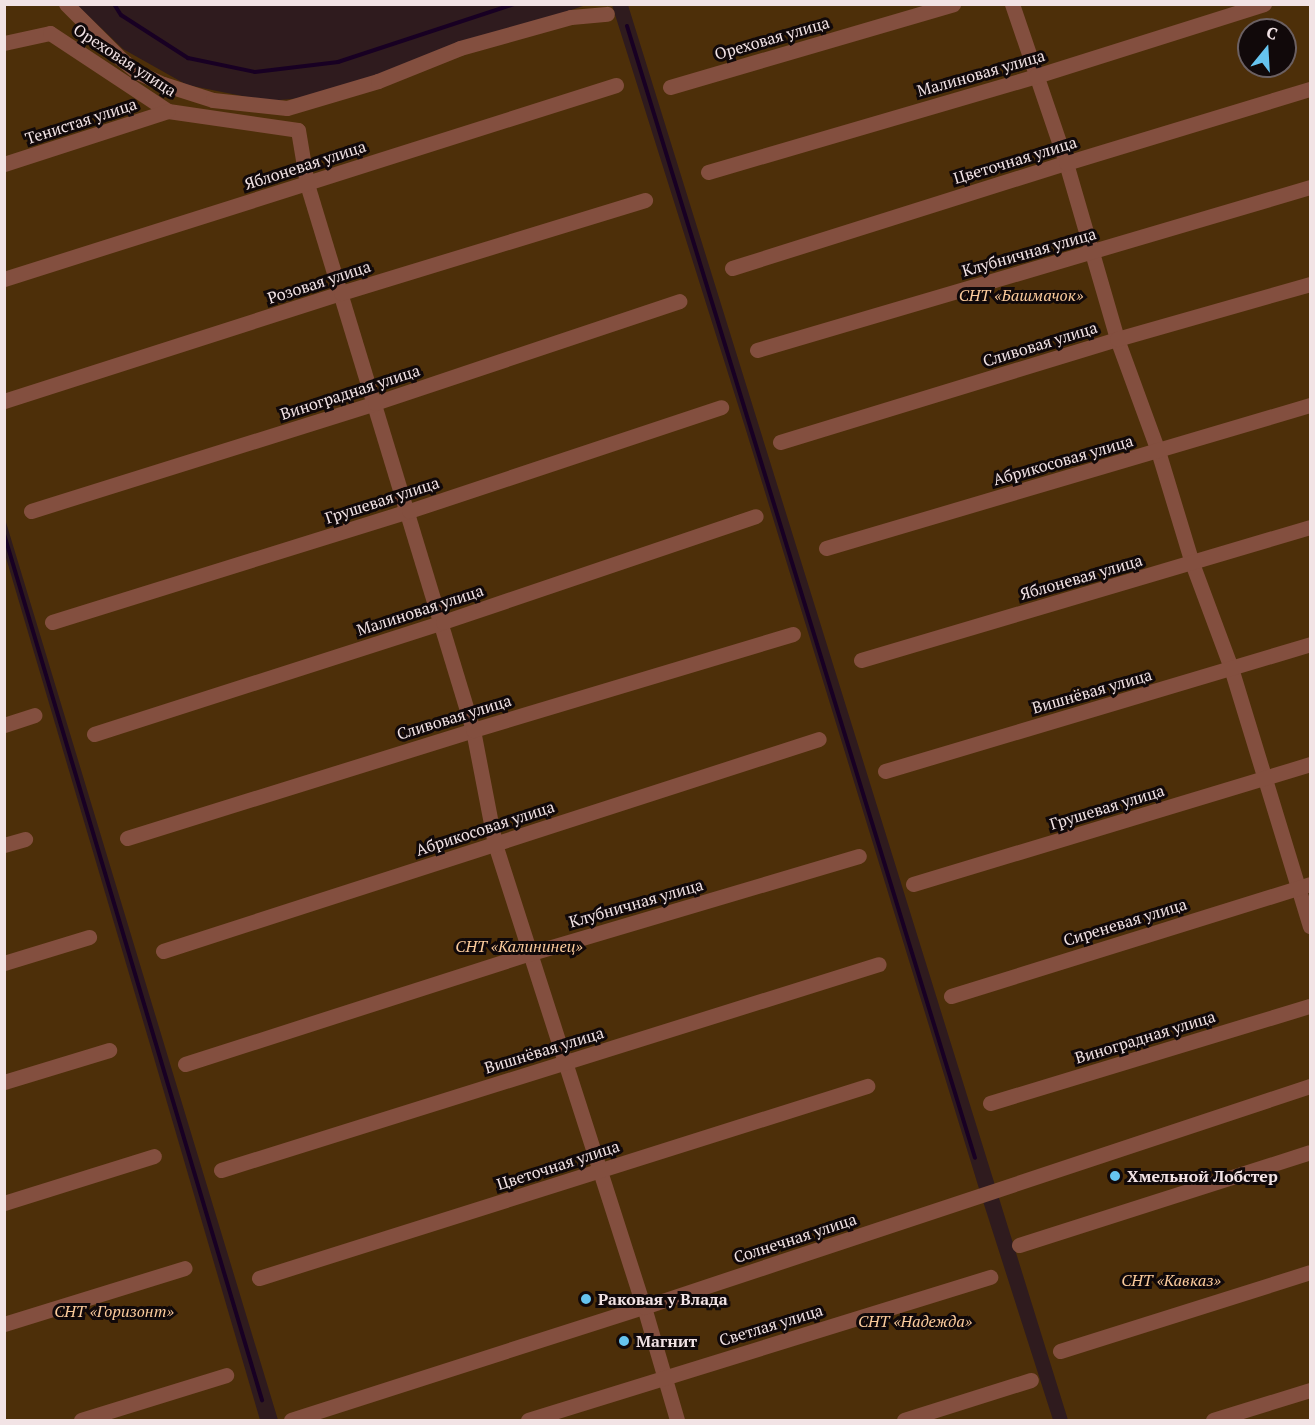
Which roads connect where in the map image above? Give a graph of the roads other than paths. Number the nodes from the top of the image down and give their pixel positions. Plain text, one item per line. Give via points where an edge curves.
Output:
1 (66, 4) edge
2 (953, 4) edge
3 (1012, 4) edge
4 (1264, 4) edge
5 (607, 14) dead end
6 (4, 43) edge
7 (1036, 76) junction
8 (616, 85) dead end
9 (670, 87) dead end
10 (1311, 89) edge
11 (168, 111) junction
12 (1066, 163) junction
13 (4, 164) edge
14 (708, 172) dead end
15 (307, 184) junction
16 (1311, 187) edge
17 (645, 200) dead end
18 (1092, 252) junction
19 (732, 268) dead end
20 (4, 279) edge
21 (1311, 284) edge
22 (341, 293) junction
23 (679, 301) dead end
24 (1117, 339) junction
25 (757, 350) dead end
26 (4, 401) edge
27 (375, 404) junction
28 (1311, 405) edge
29 (721, 407) dead end
30 (780, 442) dead end
31 (1158, 451) junction
32 (31, 511) dead end
33 (409, 511) junction
34 (756, 516) dead end
35 (1311, 527) edge
36 (826, 548) dead end
37 (1192, 563) junction
38 (52, 622) dead end
39 (442, 622) junction
40 (793, 634) dead end
41 (1311, 645) edge
42 (861, 660) dead end
43 (1231, 668) junction
44 (34, 715) dead end
45 (4, 725) edge
46 (473, 730) junction
47 (94, 734) dead end
48 (819, 739) dead end
49 (1311, 764) edge
50 (885, 771) dead end
51 (1265, 777) junction
52 (127, 838) dead end
53 (25, 839) dead end
54 (495, 844) junction
55 (4, 845) edge
56 (858, 856) dead end
57 (913, 884) dead end
58 (1305, 885) edge
59 (1311, 927) edge
60 (89, 937) dead end
61 (163, 951) dead end
62 (528, 954) junction
63 (4, 963) edge
64 (879, 964) dead end
65 (951, 996) dead end
66 (1311, 1006) edge
67 (109, 1050) dead end
68 (564, 1062) junction
69 (185, 1064) dead end
70 (4, 1082) edge
71 (867, 1086) dead end
72 (1311, 1086) edge
73 (990, 1103) dead end
74 (1311, 1152) edge
75 (154, 1156) dead end
76 (221, 1170) dead end
77 (599, 1170) junction
78 (4, 1203) edge
79 (1019, 1245) dead end
80 (185, 1268) dead end
81 (1311, 1272) edge
82 (990, 1277) dead end
83 (259, 1278) dead end
84 (644, 1307) junction
85 (4, 1324) edge
86 (1060, 1351) dead end
87 (226, 1375) dead end
88 (663, 1376) junction
89 (1031, 1380) dead end
90 (1311, 1390) edge
91 (81, 1420) edge
92 (291, 1420) edge
93 (528, 1420) edge
94 (677, 1420) edge
95 (904, 1420) edge
96 (1213, 1420) edge

1 - 5 street via 137,72 213,100 287,108 378,81 460,48 571,17
2 - 9 street, Ореховая улица
3 - 7 street
4 - 7 street, Малиновая улица
6 - 11 street, Ореховая улица via 50,33
7 - 12 street
7 - 14 street, Малиновая улица
8 - 15 street, Яблоневая улица
10 - 12 street, Цветочная улица
11 - 13 street, Тенистая улица
11 - 15 street, Ореховая улица via 298,130
12 - 18 street
12 - 19 street, Цветочная улица
15 - 20 street, Яблоневая улица
15 - 22 street
16 - 18 street, Клубничная улица
17 - 22 street, Розовая улица
18 - 24 street
18 - 25 street, Клубничная улица
21 - 24 street, Сливовая улица
22 - 26 street, Розовая улица
22 - 27 street
23 - 27 street, Виноградная улица
24 - 30 street, Сливовая улица
24 - 31 street
27 - 32 street, Виноградная улица
27 - 33 street
28 - 31 street, Абрикосовая улица
29 - 33 street, Грушевая улица
31 - 36 street, Абрикосовая улица
31 - 37 street
33 - 38 street, Грушевая улица
33 - 39 street
34 - 39 street, Малиновая улица
35 - 37 street, Яблоневая улица
37 - 42 street, Яблоневая улица
37 - 43 street
39 - 46 street
39 - 47 street, Малиновая улица
40 - 46 street, Сливовая улица
41 - 43 street, Вишнёвая улица
43 - 50 street, Вишнёвая улица
43 - 51 street
44 - 45 street
46 - 52 street, Сливовая улица
46 - 54 street
48 - 54 street, Абрикосовая улица
49 - 51 street, Грушевая улица
51 - 57 street, Грушевая улица
51 - 58 street
53 - 55 street
54 - 61 street, Абрикосовая улица
54 - 62 street
56 - 62 street, Клубничная улица
58 - 59 street
58 - 65 street, Сиреневая улица
60 - 63 street
62 - 68 street
62 - 69 street, Клубничная улица
64 - 68 street, Вишнёвая улица
66 - 73 street, Виноградная улица
67 - 70 street
68 - 76 street, Вишнёвая улица
68 - 77 street
71 - 77 street, Цветочная улица
72 - 84 street, Солнечная улица
74 - 79 street
75 - 78 street
77 - 83 street, Цветочная улица
77 - 84 street
80 - 85 street
81 - 86 street
82 - 88 street, Светлая улица
84 - 88 street
84 - 92 street, Солнечная улица
87 - 91 street
88 - 93 street, Светлая улица
88 - 94 street
89 - 95 street
90 - 96 street

